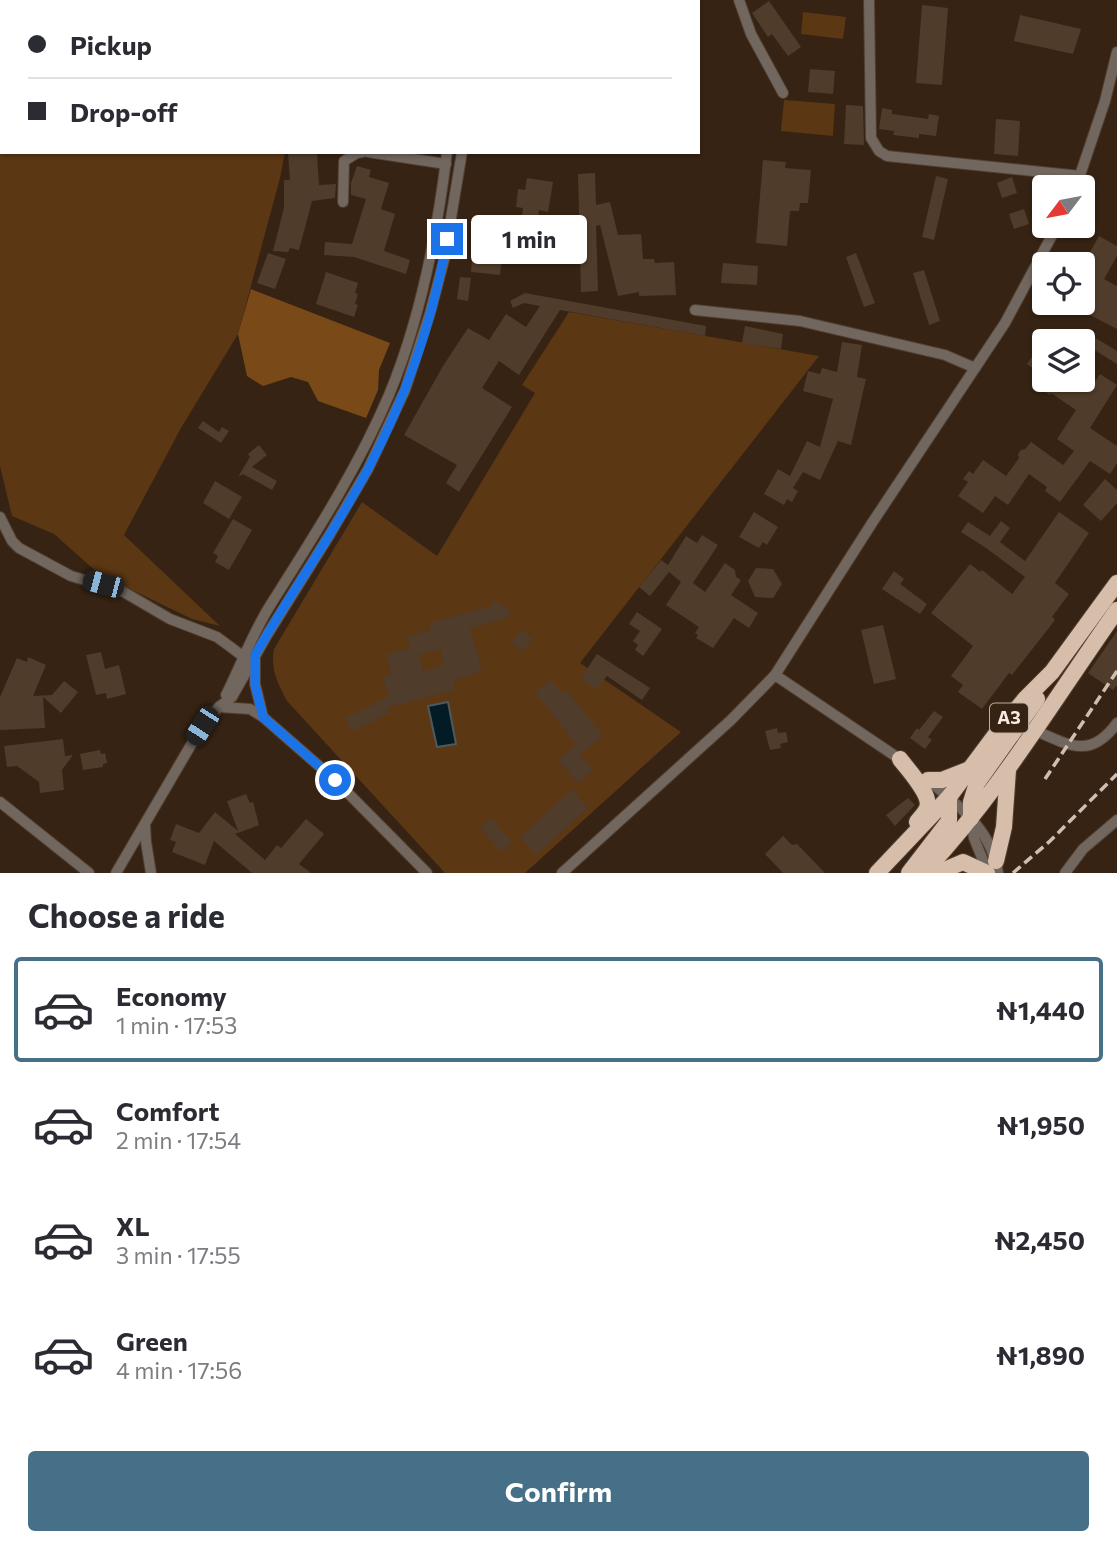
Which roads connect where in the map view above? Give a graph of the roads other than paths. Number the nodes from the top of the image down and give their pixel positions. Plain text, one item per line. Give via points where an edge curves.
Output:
1 (739, 0) edge
2 (869, 0) edge
3 (1117, 52) edge
4 (783, 93) dead end
5 (355, 154) edge
6 (393, 154) edge
7 (462, 154) edge
8 (447, 158) edge
9 (1080, 175) edge
10 (1032, 176) edge
11 (343, 202) dead end
12 (1052, 238) edge
13 (695, 310) dead end
14 (975, 368) junction
15 (0, 517) edge
16 (1117, 583) edge
17 (1117, 610) edge
18 (250, 656) junction
19 (1052, 672) junction
20 (775, 675) junction
21 (219, 707) junction
22 (263, 717) junction
23 (1117, 723) edge
24 (1034, 730) junction
25 (900, 759) junction
26 (972, 768) junction
27 (1008, 770) junction
28 (928, 780) junction
29 (949, 797) junction
30 (0, 802) edge
31 (971, 818) junction
32 (1117, 820) edge
33 (145, 823) junction
34 (896, 853) junction
35 (992, 870) edge
36 (89, 873) edge
37 (116, 873) edge
38 (151, 873) edge
39 (427, 873) edge
40 (562, 873) edge
41 (877, 873) edge
42 (909, 873) edge
43 (923, 873) edge
44 (937, 873) edge
45 (1065, 873) edge

1 - 4 street via 751,34
2 - 10 street via 871,138 878,151 887,156
3 - 9 street
5 - 11 street via 344,161
6 - 8 street
7 - 18 street via 444,260 405,390 368,469
8 - 18 street via 436,237 420,303 389,394 348,480 270,605
12 - 14 street
13 - 14 street via 800,321 945,355
14 - 20 street
15 - 18 street via 19,548 71,576 122,591
16 - 19 highway, A3
17 - 24 highway, A3
18 - 21 street
18 - 22 street
19 - 26 highway, A3
19 - 31 highway via 975,788
20 - 25 street
20 - 40 street
21 - 22 street via 250,709
21 - 33 street via 188,747
22 - 39 street via 335,780
23 - 24 street via 1105,739 1089,746 1074,747
24 - 27 highway, A3
25 - 28 street
25 - 34 highway via 928,803
26 - 28 highway via 942,780
26 - 29 highway, A3
27 - 31 highway, A3
27 - 35 highway via 1004,827
28 - 29 street
29 - 31 street
29 - 34 highway, A3
29 - 42 highway via 949,821
30 - 36 street
31 - 35 street via 982,829
31 - 43 highway, A3
32 - 45 street via 1083,849
33 - 37 street
33 - 38 street
34 - 41 highway, A3
35 - 44 highway via 963,862

